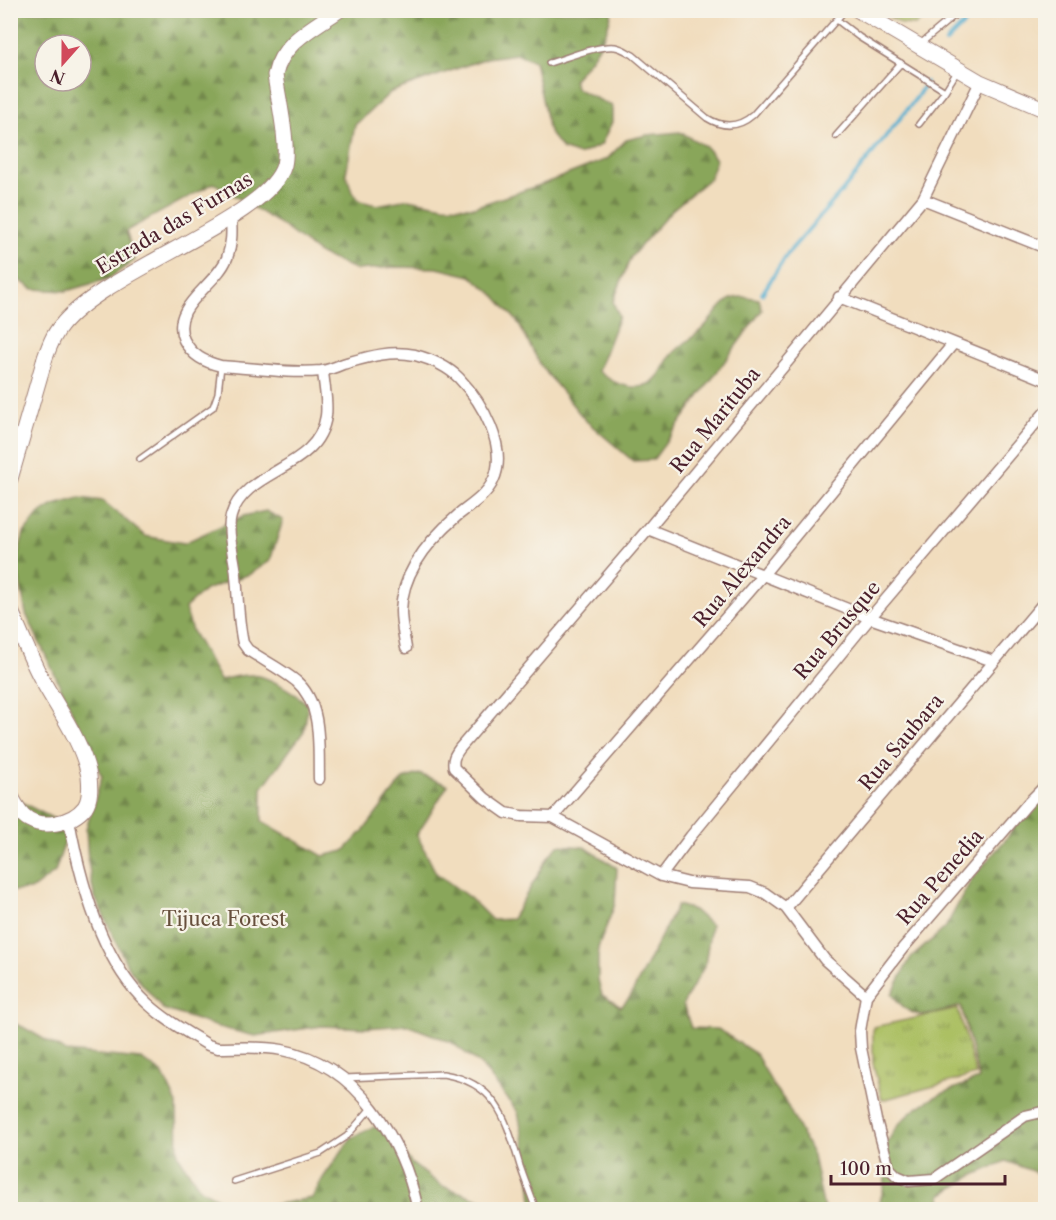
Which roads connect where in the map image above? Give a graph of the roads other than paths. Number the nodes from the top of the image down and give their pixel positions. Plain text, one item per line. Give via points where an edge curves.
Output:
1 (339, 10) edge
2 (845, 10) edge
3 (858, 10) edge
4 (961, 10) edge
5 (837, 20) junction
6 (918, 46) junction
7 (549, 63) dead end
8 (901, 63) junction
9 (958, 69) junction
10 (980, 82) junction
11 (945, 91) junction
12 (1044, 108) edge
13 (919, 124) dead end
14 (836, 136) dead end
15 (923, 199) junction
16 (231, 217) junction
17 (1046, 248) edge
18 (839, 297) junction
19 (953, 344) junction
20 (221, 366) junction
21 (323, 371) junction
22 (1046, 380) edge
23 (1046, 411) edge
24 (140, 459) dead end
25 (10, 478) edge
26 (648, 529) junction
27 (762, 576) junction
28 (1046, 600) edge
29 (10, 609) edge
30 (870, 618) junction
31 (406, 648) dead end
32 (993, 661) junction
33 (319, 779) dead end
34 (1046, 785) edge
35 (10, 795) edge
36 (554, 817) junction
37 (69, 820) junction
38 (661, 876) junction
39 (786, 908) junction
40 (866, 996) junction
41 (342, 1078) junction
42 (372, 1107) junction
43 (1046, 1111) edge
44 (234, 1181) dead end
45 (418, 1209) edge
46 (536, 1209) edge

1 - 16 main road, Estrada das Furnas via 297,39 281,56 275,75 284,163 267,191
2 - 5 lane
3 - 6 main road
4 - 6 lane
5 - 7 lane via 753,115 734,126 716,124 707,118 623,49 602,48
5 - 8 lane
6 - 9 main road
8 - 11 lane
8 - 14 lane
9 - 10 main road
9 - 11 lane
10 - 12 main road
10 - 15 street, Rua Marituba
11 - 13 lane
15 - 17 street
15 - 18 street, Rua Marituba
16 - 20 street via 232,241 226,260 189,305 181,330 193,353
16 - 25 main road, Estrada das Furnas via 115,283 60,326 45,358
18 - 19 street
18 - 26 street, Rua Marituba
19 - 22 street
19 - 27 street, Rua Alexandra
20 - 21 street
20 - 24 lane via 213,407
21 - 31 street via 391,352 434,362 459,379 495,436 498,453 493,481 486,492 436,534 413,567 402,600
21 - 33 street via 326,417 320,435 301,457 250,488 231,516 243,643 304,689 316,720
23 - 30 street, Rua Brusque
26 - 27 street
26 - 36 street, Rua Marituba via 452,762 485,798 506,813
27 - 30 street
27 - 36 street, Rua Alexandra
28 - 32 street, Rua Saubara
29 - 37 main road via 40,675 82,751 89,798 85,807
30 - 32 street
30 - 38 street, Rua Brusque
32 - 39 street, Rua Saubara
34 - 40 street, Rua Penedia via 903,948
35 - 37 main road via 24,816 39,823
36 - 38 street
37 - 41 street via 90,906 121,972 148,1004 208,1045 281,1049 310,1058
38 - 39 street via 689,883 750,887
39 - 40 street via 825,960
40 - 43 street via 860,1031 864,1071 889,1168 897,1176 909,1181 934,1179 1025,1116
41 - 42 street
41 - 46 lane via 443,1074 478,1086 504,1114
42 - 44 lane via 347,1136 321,1153
42 - 45 street via 398,1148

